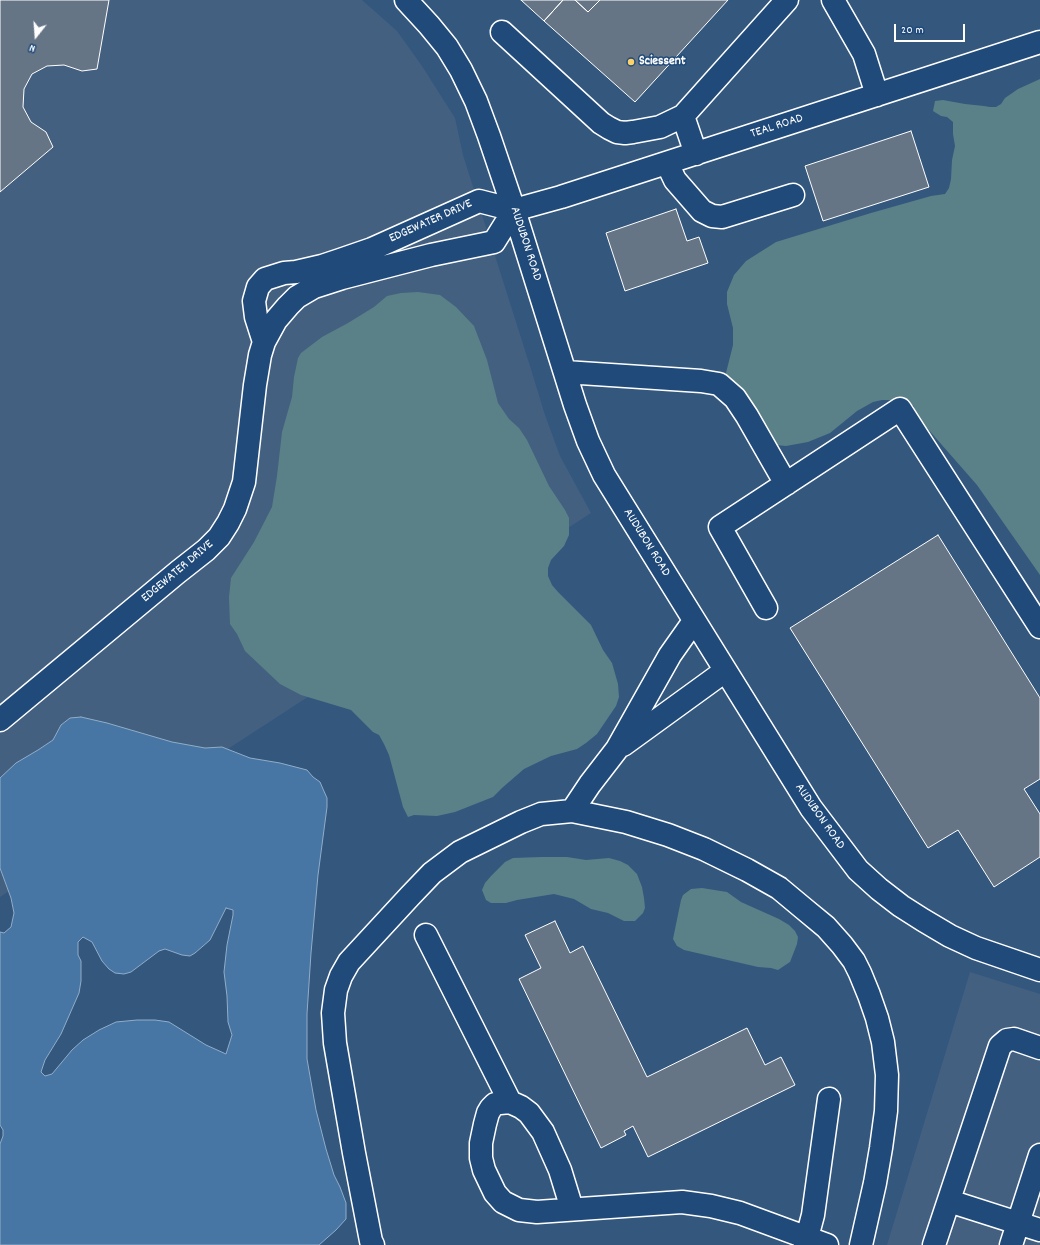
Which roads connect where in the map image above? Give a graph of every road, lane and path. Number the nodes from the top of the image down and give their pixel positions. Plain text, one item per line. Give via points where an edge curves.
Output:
1 (406, 0) edge
2 (787, 0) edge
3 (833, 0) edge
4 (502, 32) dead end
5 (1040, 42) edge
6 (877, 95) junction
7 (683, 116) junction
8 (696, 154) junction
9 (667, 163) junction
10 (793, 195) dead end
11 (514, 210) junction
12 (310, 278) junction
13 (264, 342) junction
14 (565, 372) junction
15 (786, 484) junction
16 (766, 608) dead end
17 (694, 621) junction
18 (1040, 627) edge
19 (725, 671) junction
20 (0, 720) edge
21 (617, 749) junction
22 (572, 811) junction
23 (426, 934) dead end
24 (1040, 970) edge
25 (1040, 1048) edge
26 (829, 1099) dead end
27 (510, 1102) junction
28 (1040, 1155) edge
29 (949, 1201) junction
30 (572, 1209) junction
31 (1018, 1223) junction
32 (1040, 1230) edge
33 (813, 1242) edge
34 (373, 1245) edge
35 (861, 1245) edge
36 (934, 1245) edge
37 (1011, 1245) edge

1 - 11 street, AUDUBON ROAD via 447,47 469,85
2 - 7 street
3 - 6 street via 864,54
4 - 7 street via 601,124 617,132 660,127
5 - 6 street, TEAL ROAD
6 - 8 street, TEAL ROAD
7 - 8 street
8 - 9 street, TEAL ROAD
9 - 10 street via 675,180 702,211 712,216 722,217
9 - 11 street, TEAL ROAD
11 - 12 street, EDGEWATER DRIVE via 479,200 372,249 340,260
11 - 12 street, EDGEWATER DRIVE via 494,242 342,278
11 - 14 street, AUDUBON ROAD
12 - 13 street, EDGEWATER DRIVE via 298,297 276,320
12 - 13 street, EDGEWATER DRIVE via 284,273 265,279 258,287 254,305
13 - 20 street, EDGEWATER DRIVE via 256,377 244,482 235,509 219,537
14 - 15 street via 719,384 736,398
14 - 17 street, AUDUBON ROAD via 588,441 604,475
15 - 16 street via 720,526
15 - 18 street via 900,409
17 - 19 street, AUDUBON ROAD
17 - 21 street via 670,655
19 - 21 street
19 - 24 street, AUDUBON ROAD via 812,808 858,870 901,906 950,936 976,948
21 - 22 street
22 - 34 street via 541,814 460,852 432,873 353,958 341,976 333,1013 335,1043
22 - 35 street via 626,822 668,835 747,870 779,888 826,927 854,961 877,1018 887,1075 881,1148
23 - 27 street
25 - 29 street via 1014,1039 1007,1040 1000,1046
26 - 33 street via 813,1215
27 - 30 street via 529,1113 543,1132 560,1170
27 - 30 street via 500,1102 491,1108 483,1130 481,1158 495,1194 503,1202 519,1210 537,1212
28 - 31 street
29 - 31 street
29 - 36 street
30 - 33 street via 682,1202 740,1213
31 - 32 street
31 - 37 street

